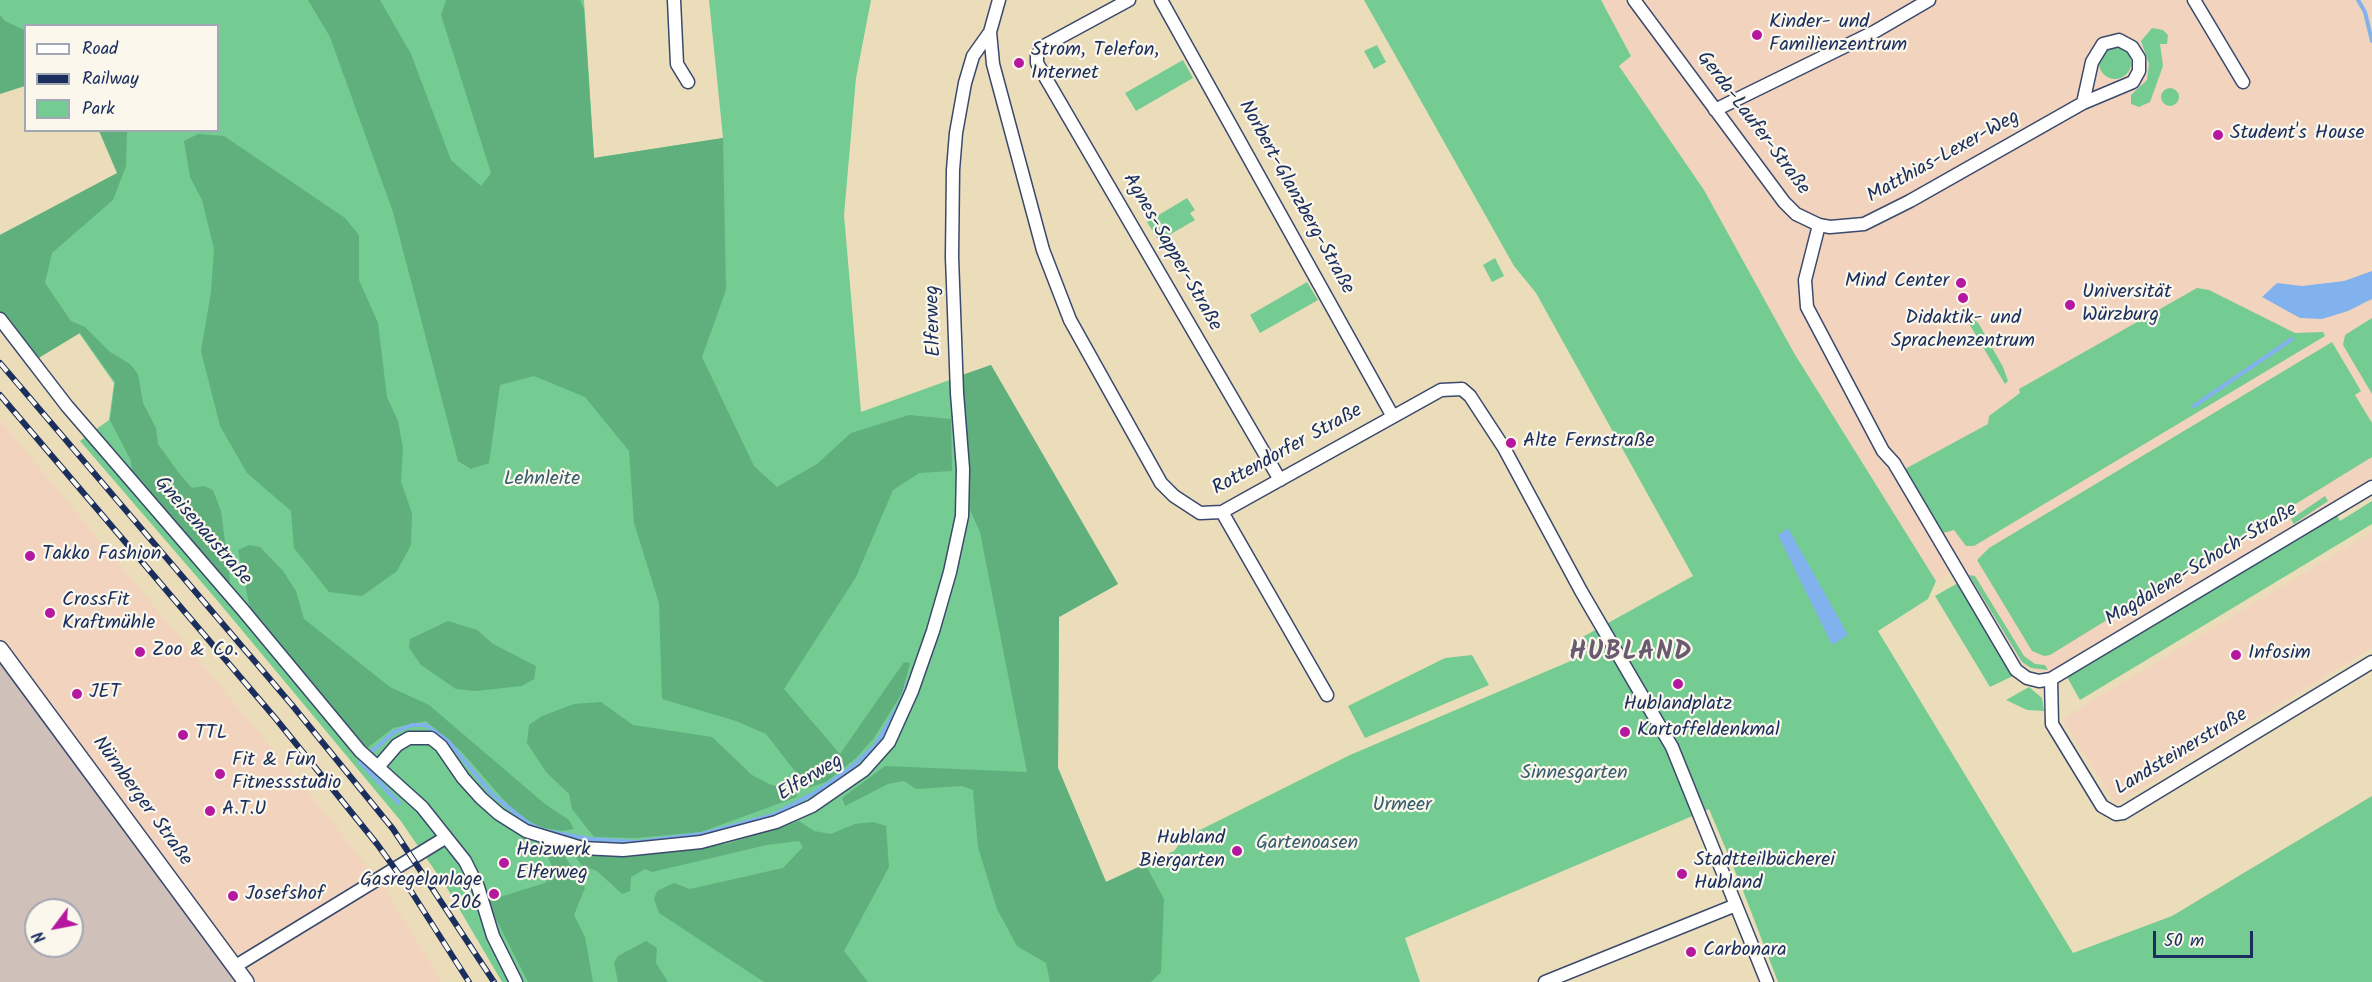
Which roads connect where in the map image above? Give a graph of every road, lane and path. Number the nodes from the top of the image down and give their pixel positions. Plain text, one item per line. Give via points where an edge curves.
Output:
1 (674, 0) edge
2 (999, 0) edge
3 (1129, 0) edge
4 (1161, 0) edge
5 (1634, 0) edge
6 (1929, 0) edge
7 (2194, 0) edge
8 (990, 32) junction
9 (688, 82) dead end
10 (2244, 82) dead end
11 (2083, 103) junction
12 (1715, 110) junction
13 (1819, 225) junction
14 (0, 319) edge
15 (1392, 415) junction
16 (1280, 480) junction
17 (2372, 487) edge
18 (1222, 512) junction
19 (0, 649) edge
20 (2372, 662) edge
21 (2051, 679) junction
22 (1327, 695) dead end
23 (378, 767) junction
24 (445, 838) junction
25 (1736, 904) junction
26 (234, 967) junction
27 (246, 982) edge
28 (516, 982) edge
29 (1545, 982) edge
30 (1767, 982) edge

1 - 9 street via 677,64
2 - 8 street, Rottendorfer Straße
3 - 16 street, Agnes-Sapper-Straße via 1044,46 1037,63
4 - 15 street, Norbert-Glanzberg-Straße
5 - 12 street, Gerda-Laufer-Straße
6 - 12 street via 1875,32
7 - 10 street
8 - 18 street, Rottendorfer Straße via 993,64 1043,250 1070,320 1161,483 1200,513
8 - 23 street, Elferweg via 973,56 965,82 953,170 952,257 962,516 933,631 889,741 864,770 812,806 776,822 701,842 623,850 571,846 526,831 481,798 431,738 409,738 397,745
11 - 11 street, Matthias-Lexer-Weg via 2092,62 2103,44 2119,40 2132,47 2139,58 2139,71 2133,82
11 - 13 street, Matthias-Lexer-Weg via 1864,224
12 - 13 street, Gerda-Laufer-Straße via 1784,202 1796,214
13 - 21 street via 1805,280 1807,307 1883,451 1894,463 2016,670 2027,678
14 - 23 street, Gneisenaustraße via 67,406 360,751
15 - 16 street, Rottendorfer Straße
15 - 25 street, Rottendorfer Straße via 1441,390 1462,389 1470,396 1504,448 1672,747
16 - 18 street, Rottendorfer Straße
17 - 21 street, Magdalene-Schoch-Straße
18 - 22 street
19 - 26 street, Nürnberger Straße
20 - 21 street, Landsteinerstraße via 2116,814 2102,806 2052,724
23 - 24 street via 422,807
24 - 26 street
24 - 28 street via 465,861 478,887 493,936
25 - 29 street
25 - 30 street
26 - 27 street, Nürnberger Straße

